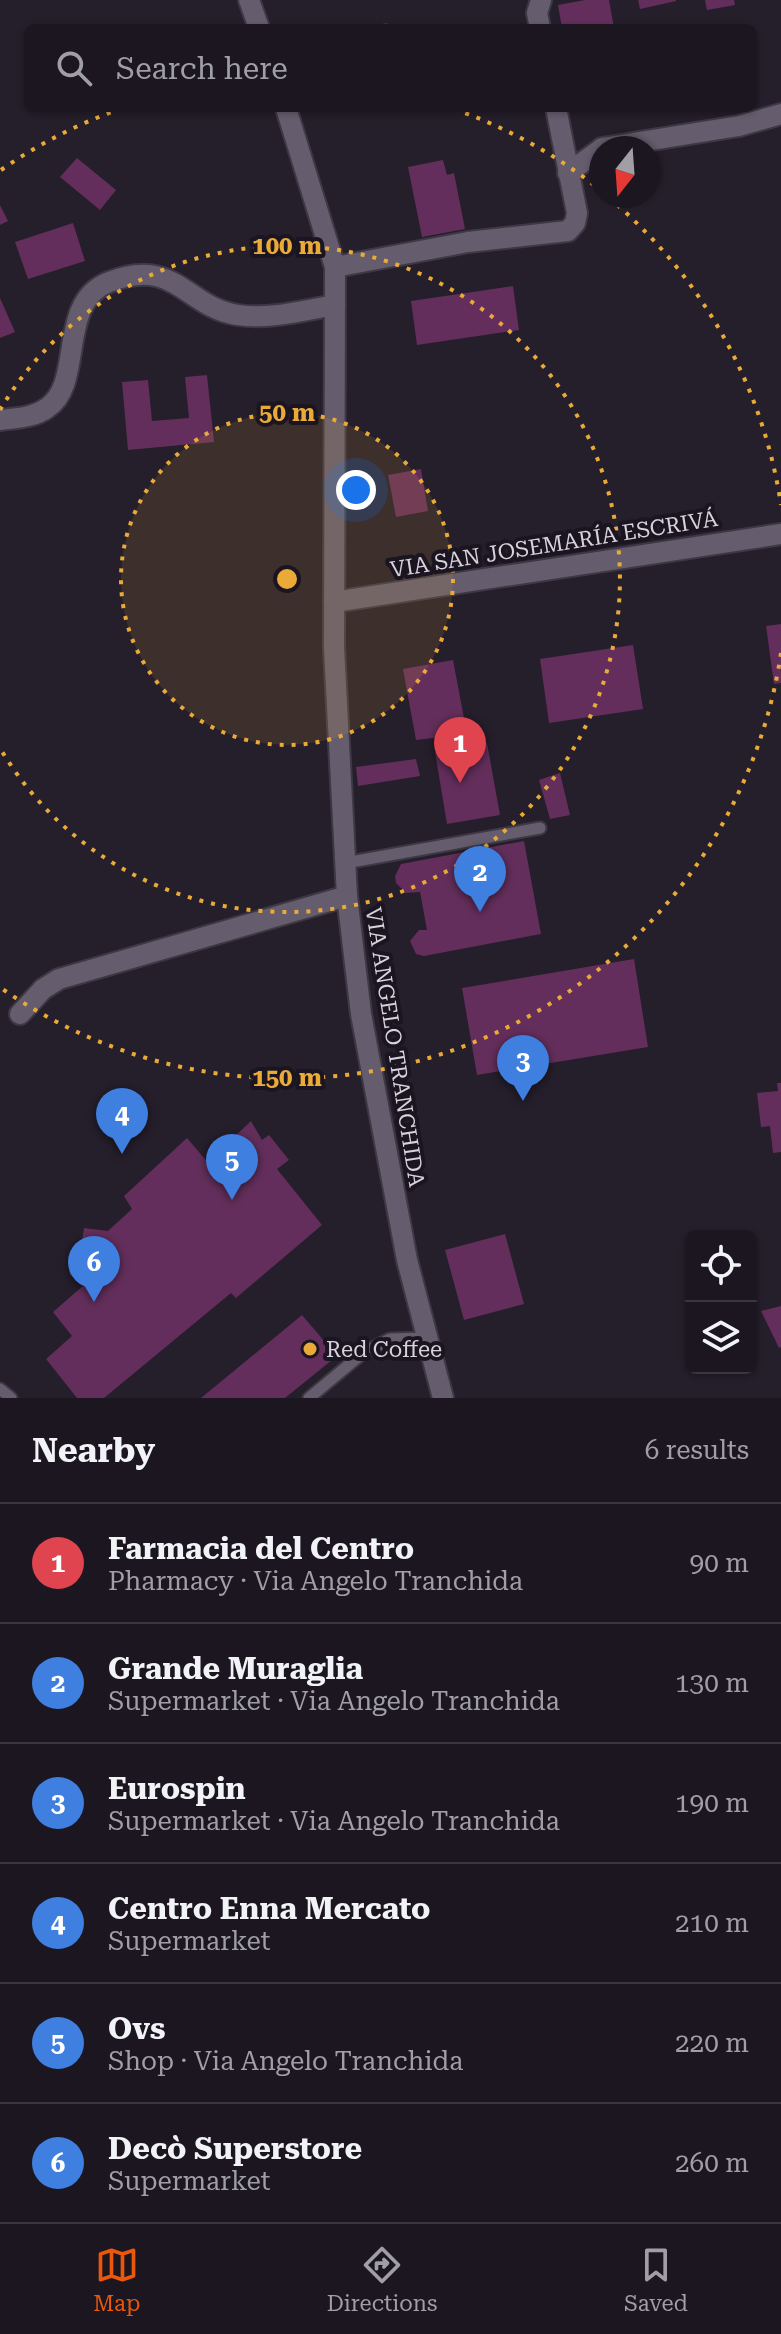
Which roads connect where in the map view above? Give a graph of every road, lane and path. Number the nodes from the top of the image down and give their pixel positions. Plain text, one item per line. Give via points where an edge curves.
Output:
1 (249, 0) edge
2 (541, 0) edge
3 (258, 24) edge
4 (539, 24) edge
5 (287, 112) edge
6 (557, 112) edge
7 (781, 114) edge
8 (661, 139) edge
9 (589, 158) edge
10 (568, 173) junction
11 (335, 267) junction
12 (335, 305) junction
13 (0, 420) edge
14 (781, 534) edge
15 (334, 602) junction
16 (540, 828) dead end
17 (345, 863) junction
18 (347, 896) junction
19 (20, 1014) dead end
20 (427, 1338) junction
21 (0, 1389) edge
22 (11, 1398) edge
23 (309, 1398) edge
24 (443, 1398) edge

1 - 3 street
2 - 4 street
5 - 11 street, VIA ANGELO TRANCHIDA
6 - 10 street
7 - 8 street
9 - 10 street
10 - 11 street via 577,213 568,231 468,242
11 - 12 street, VIA ANGELO TRANCHIDA
12 - 13 street via 237,315 166,280 125,276 104,284 79,314 65,379 49,408
12 - 15 street, VIA ANGELO TRANCHIDA
14 - 15 street, VIA SAN JOSEMARÍA ESCRIVÁ
15 - 17 street, VIA ANGELO TRANCHIDA
16 - 17 lane
17 - 18 street, VIA ANGELO TRANCHIDA
18 - 19 street via 59,979
18 - 20 street, VIA ANGELO TRANCHIDA via 361,1014 407,1260
20 - 23 lane via 390,1339 363,1353
20 - 24 street, VIA ANGELO TRANCHIDA
21 - 22 lane

